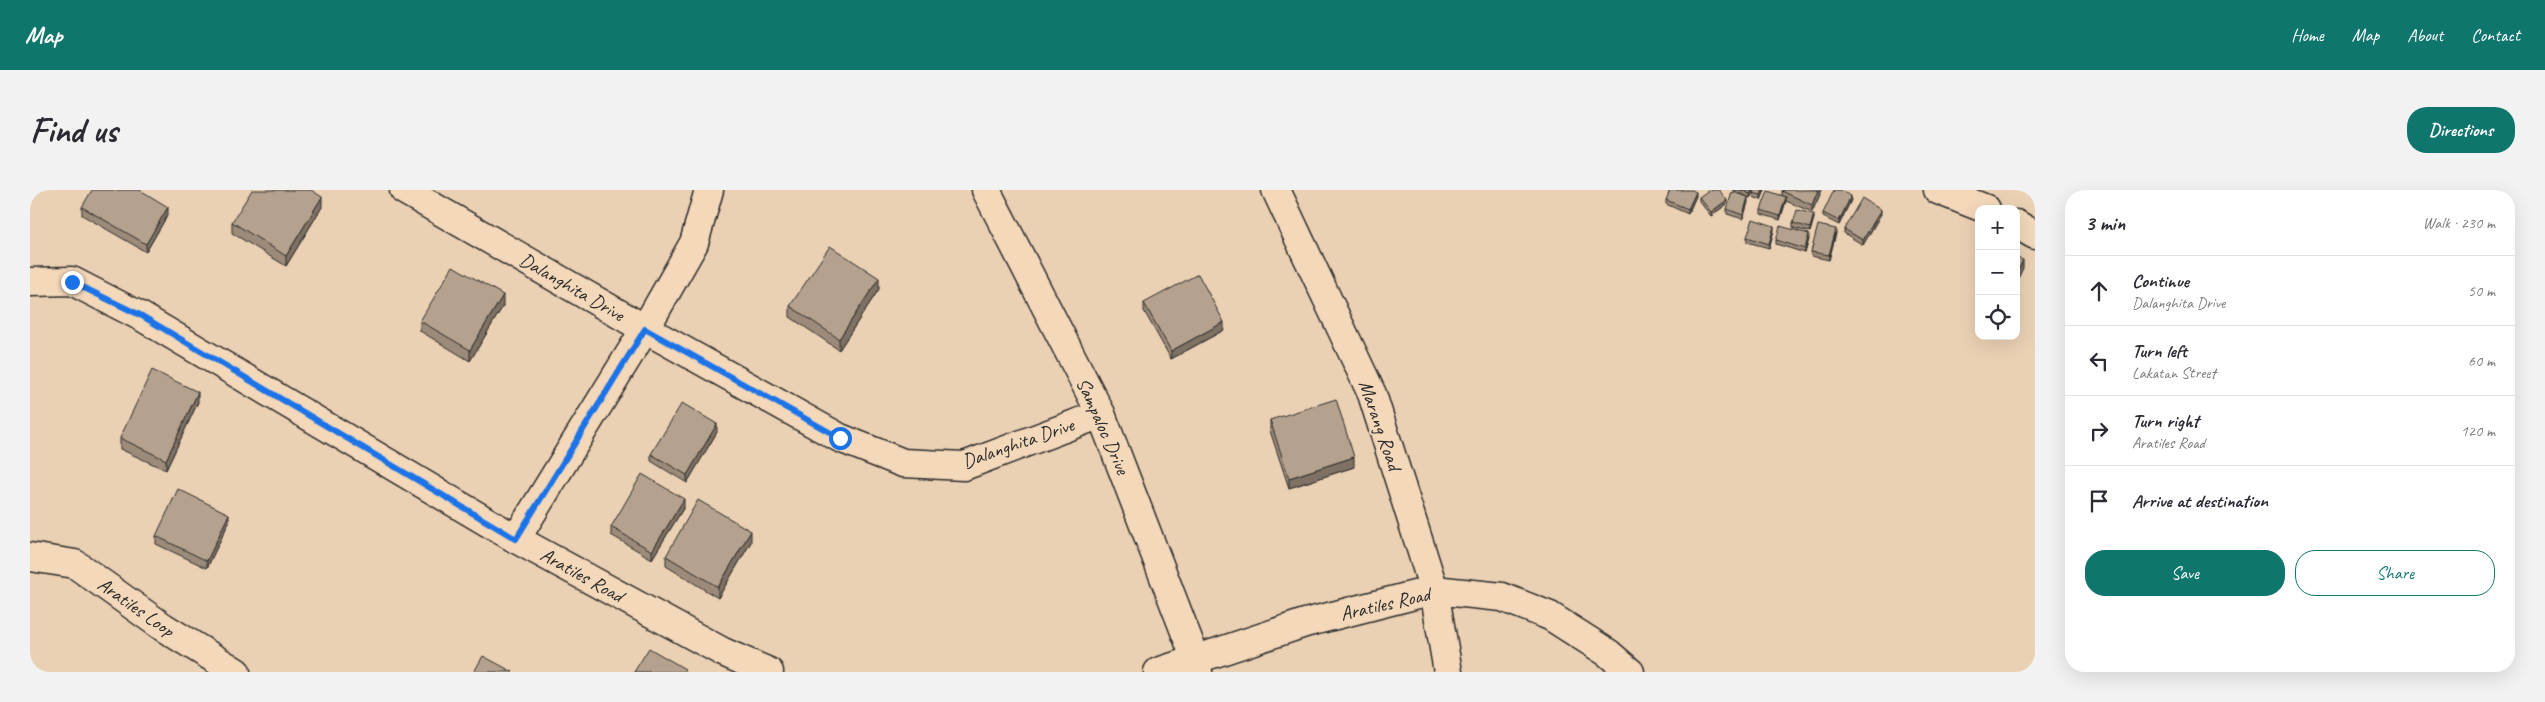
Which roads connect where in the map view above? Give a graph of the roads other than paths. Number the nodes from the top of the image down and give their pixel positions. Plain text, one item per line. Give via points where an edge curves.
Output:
1 (404, 190) edge
2 (710, 190) edge
3 (986, 190) edge
4 (1276, 190) edge
5 (1938, 190) edge
6 (1976, 205) edge
7 (2020, 226) edge
8 (2035, 235) edge
9 (30, 282) edge
10 (645, 329) junction
11 (1101, 414) junction
12 (516, 539) junction
13 (30, 557) edge
14 (1434, 590) junction
15 (1197, 666) edge
16 (236, 672) edge
17 (769, 672) edge
18 (1158, 672) edge
19 (1448, 672) edge
20 (1630, 672) edge

1 - 10 street, Dalanghita Drive
2 - 10 street via 694,243
3 - 11 street, Sampaloc Drive
4 - 14 street, Marang Road via 1372,394
5 - 6 street
7 - 8 street
9 - 12 street, Aratiles Road via 72,282 142,316
10 - 11 street, Dalanghita Drive via 840,438 903,463 964,466
10 - 12 street
11 - 15 street, Sampaloc Drive
12 - 17 street, Aratiles Road via 723,652
13 - 16 street, Aratiles Loop via 75,564 163,627
14 - 15 street, Aratiles Road via 1305,623
14 - 19 street, Marang Road
14 - 20 street, Aratiles Road via 1502,597 1550,616 1608,653
15 - 18 street, Aratiles Road

